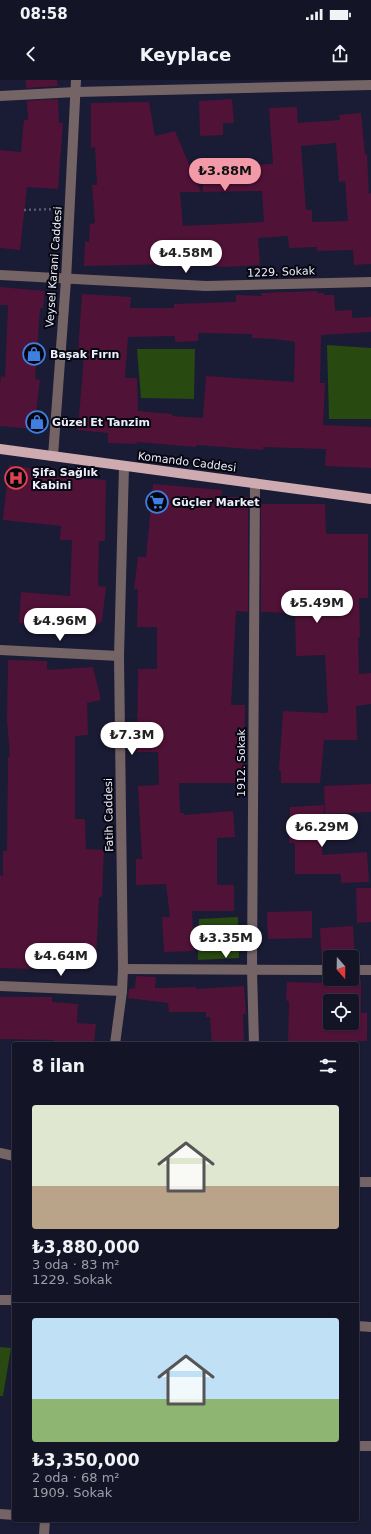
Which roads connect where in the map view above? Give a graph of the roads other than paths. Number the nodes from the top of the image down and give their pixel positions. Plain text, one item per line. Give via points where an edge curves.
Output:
1 (76, 80) edge
2 (371, 85) edge
3 (76, 92) junction
4 (0, 96) edge
5 (0, 275) edge
6 (66, 280) junction
7 (371, 282) edge
8 (0, 449) edge
9 (53, 456) junction
10 (124, 466) junction
11 (255, 483) junction
12 (371, 499) edge
13 (0, 650) edge
14 (119, 656) junction
15 (123, 969) junction
16 (252, 970) junction
17 (323, 970) edge
18 (359, 970) edge
19 (371, 970) edge
20 (0, 986) edge
21 (122, 991) junction
22 (115, 1042) edge
23 (254, 1042) edge
24 (0, 1153) edge
25 (12, 1156) edge
26 (359, 1182) edge
27 (371, 1182) edge
28 (0, 1300) edge
29 (12, 1300) edge
30 (359, 1326) edge
31 (371, 1327) edge
32 (359, 1446) edge
33 (371, 1446) edge
34 (0, 1514) edge
35 (12, 1516) edge
36 (45, 1522) edge
37 (44, 1534) edge

1 - 3 street, Veysel Karani Caddesi
2 - 3 street
3 - 4 street
3 - 6 street, Veysel Karani Caddesi
5 - 6 street, 1229. Sokak
6 - 7 street, 1229. Sokak via 206,286
6 - 9 street, Veysel Karani Caddesi
8 - 9 main road, Komando Caddesi
9 - 10 main road, Komando Caddesi
10 - 11 main road, Komando Caddesi
10 - 14 street, Fatih Caddesi
11 - 12 main road, Komando Caddesi
11 - 16 street, 1912. Sokak
13 - 14 street
14 - 15 street, Fatih Caddesi
15 - 16 street
15 - 21 street, Fatih Caddesi
16 - 17 street
16 - 23 street, 1912. Sokak
18 - 19 street
20 - 21 street
21 - 22 street, Fatih Caddesi
24 - 25 street
26 - 27 street
28 - 29 street
30 - 31 street
32 - 33 street
34 - 35 street
36 - 37 street

